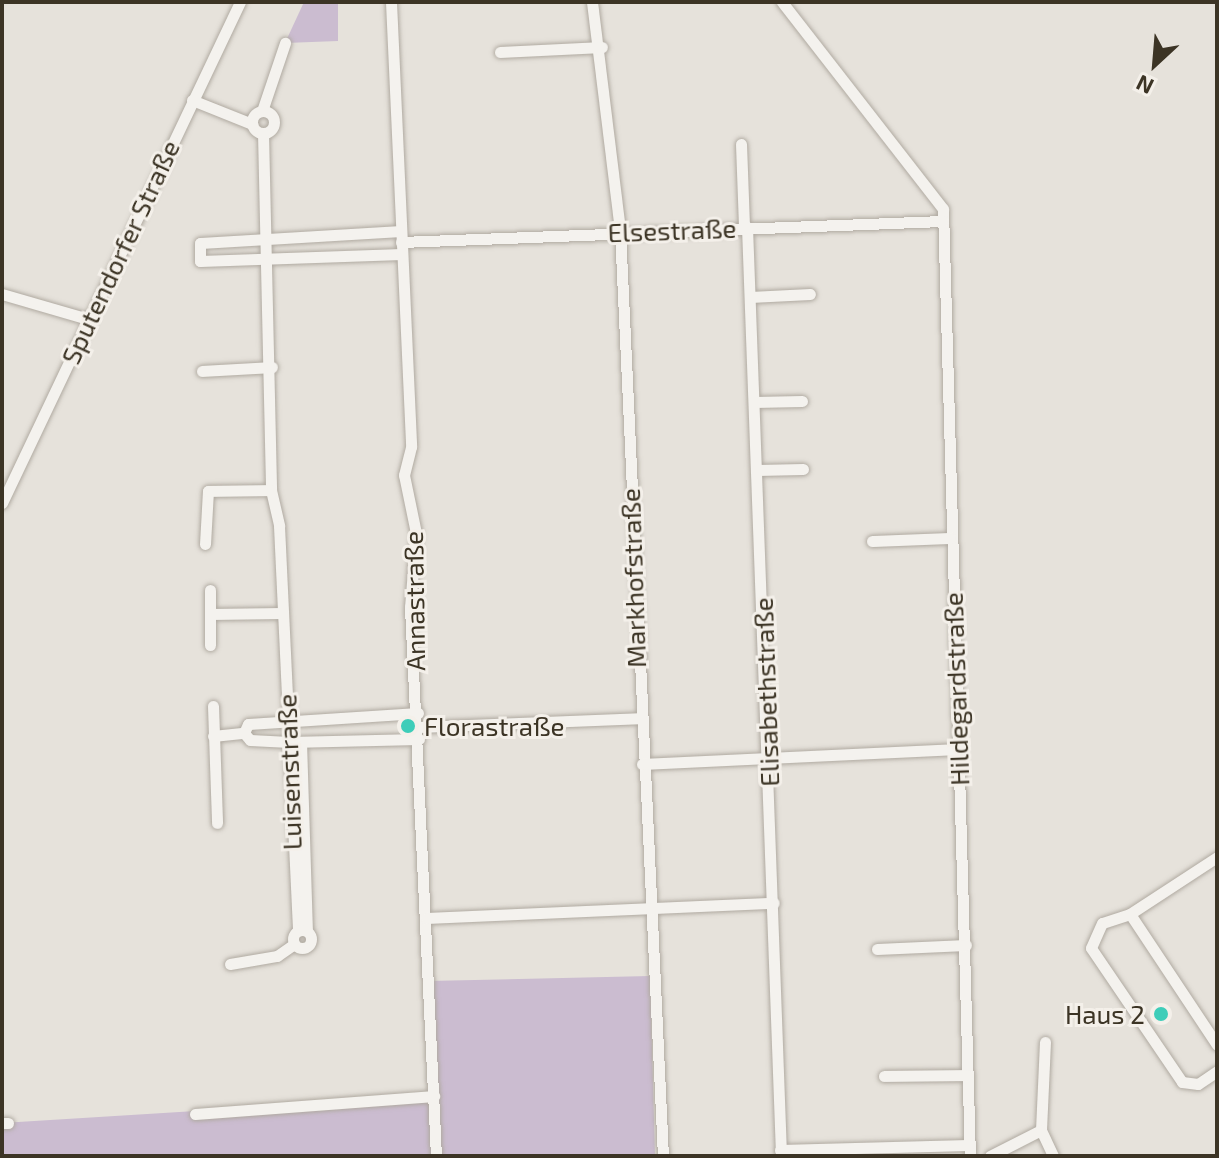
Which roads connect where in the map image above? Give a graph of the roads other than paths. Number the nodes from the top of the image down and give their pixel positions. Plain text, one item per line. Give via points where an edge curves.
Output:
1 (240, 2) edge
2 (391, 2) edge
3 (592, 2) edge
4 (782, 2) edge
5 (285, 43) dead end
6 (602, 47) junction
7 (500, 52) dead end
8 (192, 100) junction
9 (262, 111) junction
10 (252, 124) junction
11 (263, 133) junction
12 (741, 144) dead end
13 (943, 221) junction
14 (745, 227) junction
15 (620, 231) junction
16 (269, 237) junction
17 (401, 242) junction
18 (269, 259) junction
19 (2, 294) edge
20 (810, 294) dead end
21 (750, 297) junction
22 (88, 319) junction
23 (272, 367) junction
24 (202, 371) dead end
25 (802, 401) dead end
26 (754, 402) junction
27 (803, 469) dead end
28 (757, 470) junction
29 (271, 490) junction
30 (2, 503) edge
31 (950, 538) junction
32 (872, 541) dead end
33 (205, 544) dead end
34 (210, 590) dead end
35 (282, 613) junction
36 (210, 614) junction
37 (210, 645) dead end
38 (213, 706) dead end
39 (418, 713) junction
40 (639, 718) junction
41 (288, 721) junction
42 (244, 733) junction
43 (418, 733) junction
44 (213, 736) junction
45 (295, 742) junction
46 (958, 749) junction
47 (768, 758) junction
48 (642, 764) junction
49 (217, 823) dead end
50 (1217, 857) edge
51 (774, 903) junction
52 (647, 906) junction
53 (1130, 914) junction
54 (426, 918) junction
55 (302, 931) junction
56 (294, 944) junction
57 (966, 945) junction
58 (877, 949) dead end
59 (230, 964) dead end
60 (1045, 1042) dead end
61 (1217, 1045) edge
62 (1217, 1071) edge
63 (967, 1075) junction
64 (884, 1076) dead end
65 (434, 1096) junction
66 (195, 1114) dead end
67 (1041, 1130) junction
68 (969, 1150) edge
69 (780, 1153) edge
70 (436, 1156) edge
71 (663, 1156) edge
72 (990, 1156) edge
73 (1053, 1156) edge

1 - 8 street, Sputendorfer Straße
2 - 17 street, Annastraße
3 - 6 street, Markhofstraße
4 - 13 street via 943,209
5 - 9 street, Luisenstraße
6 - 7 street
6 - 15 street, Markhofstraße
8 - 10 street
8 - 22 street, Sputendorfer Straße
9 - 10 street, Luisenstraße
9 - 11 street, Luisenstraße via 274,119
10 - 11 street
11 - 16 street, Luisenstraße
12 - 14 street, Elisabethstraße
13 - 14 street, Elsestraße
13 - 31 street, Hildegardstraße
14 - 15 street, Elsestraße
14 - 21 street, Elisabethstraße
15 - 17 street, Elsestraße
15 - 40 street, Markhofstraße
16 - 17 street, Elsestraße
16 - 18 street, Luisenstraße
16 - 18 street, Elsestraße via 200,243 200,261
17 - 18 street, Elsestraße
17 - 39 street, Annastraße via 411,447 404,475 416,533 410,607
18 - 23 street, Luisenstraße
19 - 22 street
20 - 21 street
21 - 26 street, Elisabethstraße
22 - 30 street, Sputendorfer Straße
23 - 24 street
23 - 29 street, Luisenstraße
25 - 26 street
26 - 28 street, Elisabethstraße
27 - 28 street
28 - 47 street, Elisabethstraße
29 - 33 street via 208,491
29 - 35 street, Luisenstraße
31 - 32 street
31 - 46 street, Hildegardstraße
34 - 36 street
35 - 36 street
35 - 41 street, Luisenstraße
36 - 37 street
38 - 44 street
39 - 41 street
39 - 43 street, Annastraße
40 - 43 street
40 - 48 street, Markhofstraße
41 - 42 street via 248,724
41 - 45 street, Luisenstraße
42 - 44 street
42 - 45 street via 250,740
43 - 45 street
43 - 54 street, Annastraße
44 - 49 street
45 - 55 street, Luisenstraße
46 - 47 street
46 - 57 street, Hildegardstraße
47 - 48 street
47 - 51 street, Elisabethstraße
48 - 52 street, Markhofstraße
50 - 53 street
51 - 52 street
51 - 69 street, Elisabethstraße
52 - 54 street
52 - 71 street, Markhofstraße
53 - 61 street
53 - 62 street via 1102,923 1091,948 1182,1082 1198,1084
54 - 65 street, Annastraße
55 - 56 street, Luisenstraße
55 - 56 street via 309,946
56 - 59 street via 277,956
57 - 58 street
57 - 63 street, Hildegardstraße
60 - 67 street
63 - 64 street
63 - 68 street, Hildegardstraße
65 - 66 street
65 - 70 street, Annastraße
67 - 72 street
67 - 73 street
68 - 69 street

